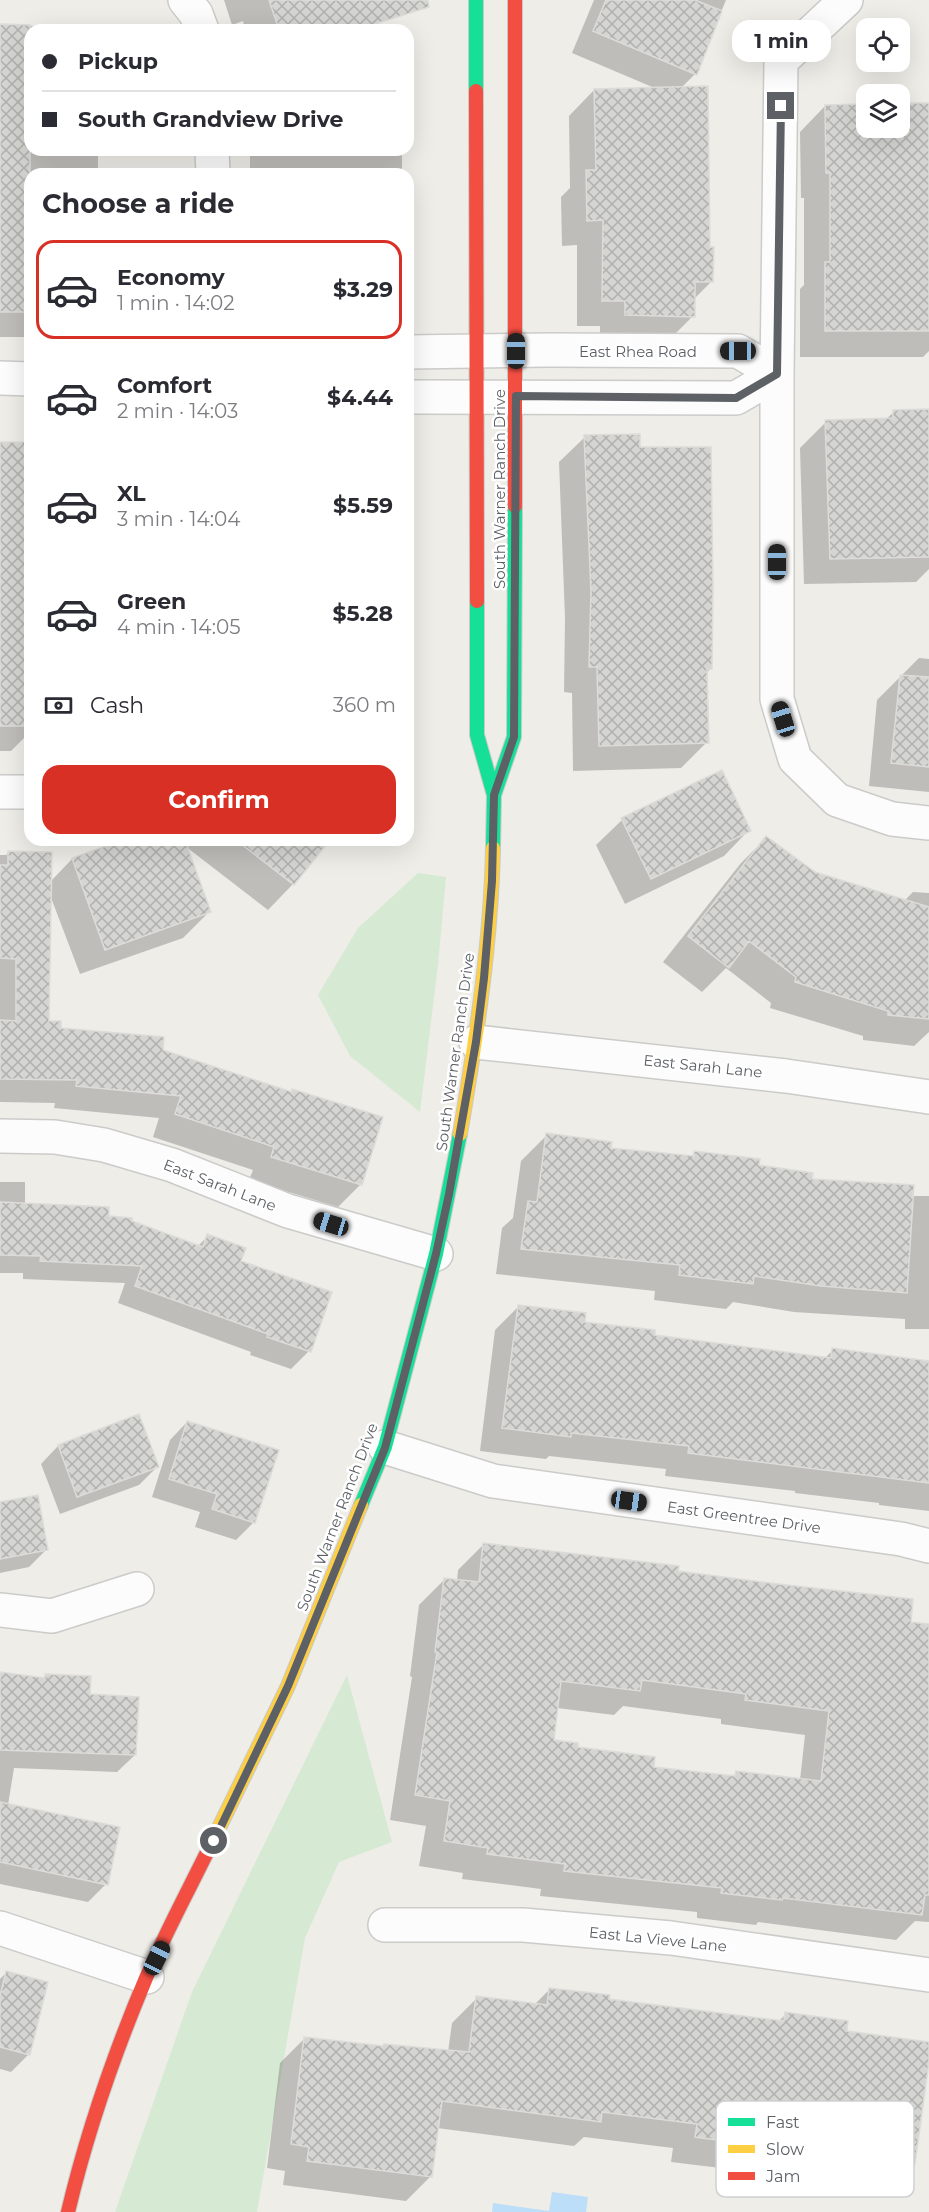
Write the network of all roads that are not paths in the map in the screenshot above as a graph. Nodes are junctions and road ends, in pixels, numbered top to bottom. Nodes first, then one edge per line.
1 (185, 0) edge
2 (476, 0) edge
3 (515, 0) edge
4 (846, 0) edge
5 (200, 24) edge
6 (496, 351) junction
7 (414, 352) edge
8 (777, 374) junction
9 (0, 378) edge
10 (24, 379) edge
11 (497, 396) junction
12 (414, 397) edge
13 (0, 792) edge
14 (24, 792) edge
15 (494, 795) junction
16 (929, 823) edge
17 (476, 1042) junction
18 (929, 1097) edge
19 (0, 1136) edge
20 (436, 1254) junction
21 (385, 1448) junction
22 (929, 1546) edge
23 (136, 1589) dead end
24 (0, 1610) edge
25 (385, 1925) dead end
26 (0, 1928) edge
27 (929, 1975) edge
28 (147, 1977) junction
29 (68, 2212) edge

1 - 5 street
2 - 6 street, South Warner Ranch Drive
3 - 6 street, South Warner Ranch Drive
4 - 8 street
6 - 7 street, East Rhea Road
6 - 8 street, East Rhea Road
6 - 11 street, South Warner Ranch Drive
6 - 11 street, South Warner Ranch Drive
8 - 11 street
8 - 16 street
9 - 10 street
11 - 12 street
11 - 15 street, South Warner Ranch Drive
11 - 15 street, South Warner Ranch Drive
13 - 14 street
15 - 17 street, South Warner Ranch Drive
17 - 18 street, East Sarah Lane
17 - 20 street, South Warner Ranch Drive
19 - 20 street, East Sarah Lane
20 - 21 street, South Warner Ranch Drive
21 - 22 street, East Greentree Drive
21 - 28 street, South Warner Ranch Drive
23 - 24 street
25 - 27 street, East La Vieve Lane
26 - 28 street
28 - 29 street, South Warner Ranch Drive

